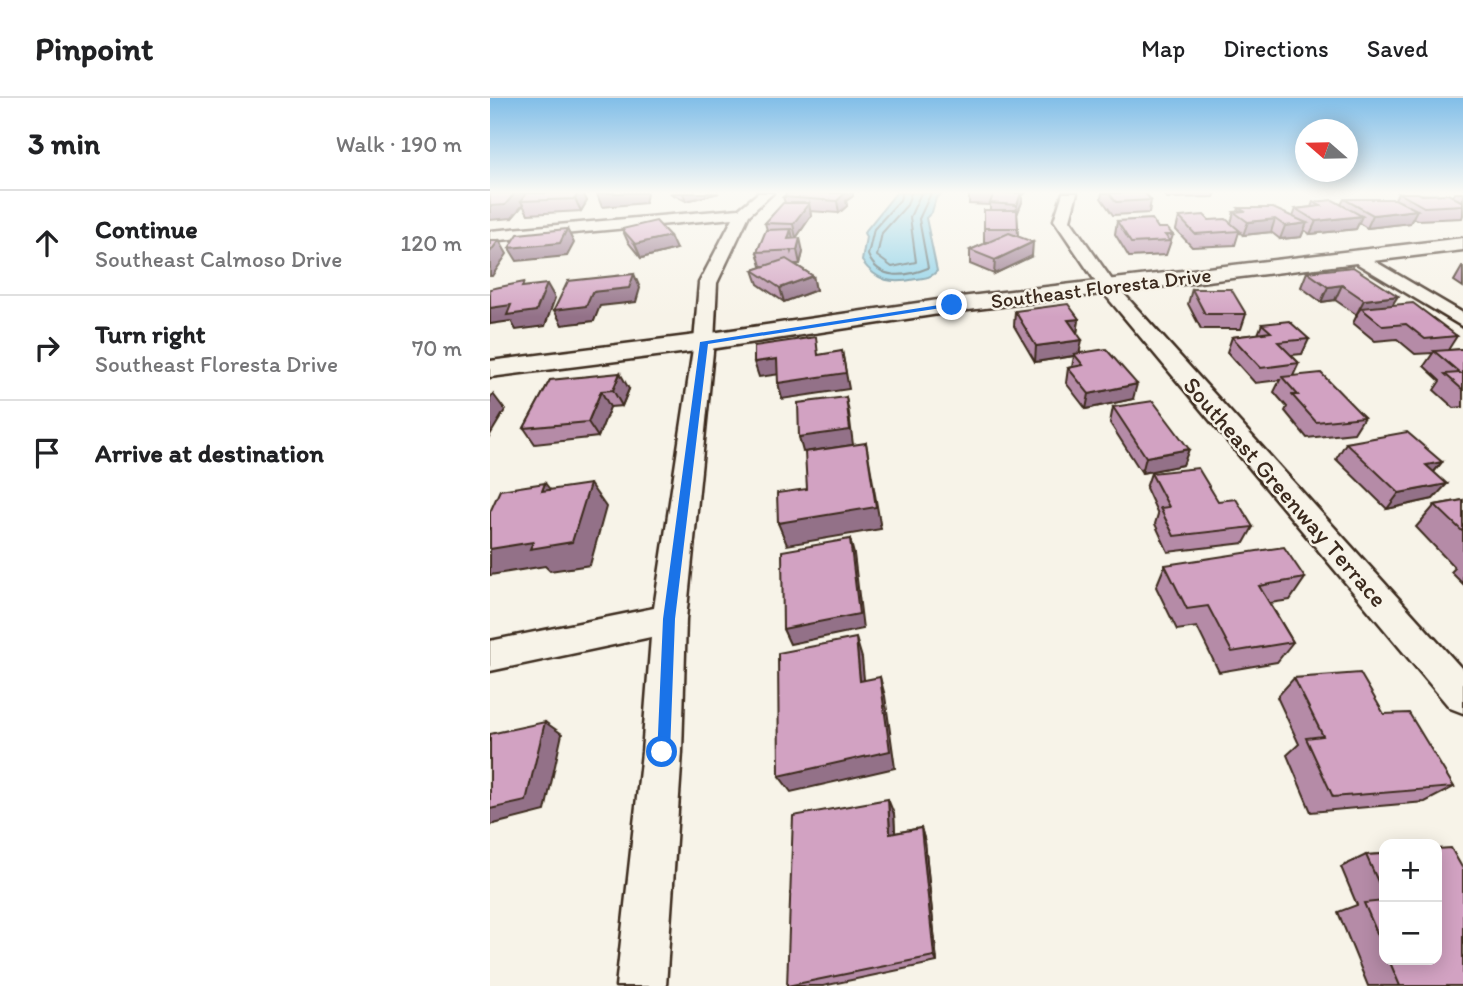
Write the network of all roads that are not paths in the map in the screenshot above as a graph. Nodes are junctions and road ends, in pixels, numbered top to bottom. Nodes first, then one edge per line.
1 (736, 234) edge
2 (1072, 234) edge
3 (1463, 244) edge
4 (1359, 257) junction
5 (1108, 288) junction
6 (1463, 321) edge
7 (704, 342) junction
8 (490, 369) edge
9 (669, 619) junction
10 (490, 656) edge
11 (1463, 696) edge
12 (640, 986) edge

1 - 7 street
2 - 5 street, Southeast Greenway Terrace
3 - 4 street, Southeast Floresta Drive
4 - 5 street, Southeast Floresta Drive
4 - 6 street
5 - 7 street, Southeast Floresta Drive
5 - 11 street, Southeast Greenway Terrace
7 - 8 street, Southeast Floresta Drive
7 - 9 street
9 - 10 street
9 - 12 street

